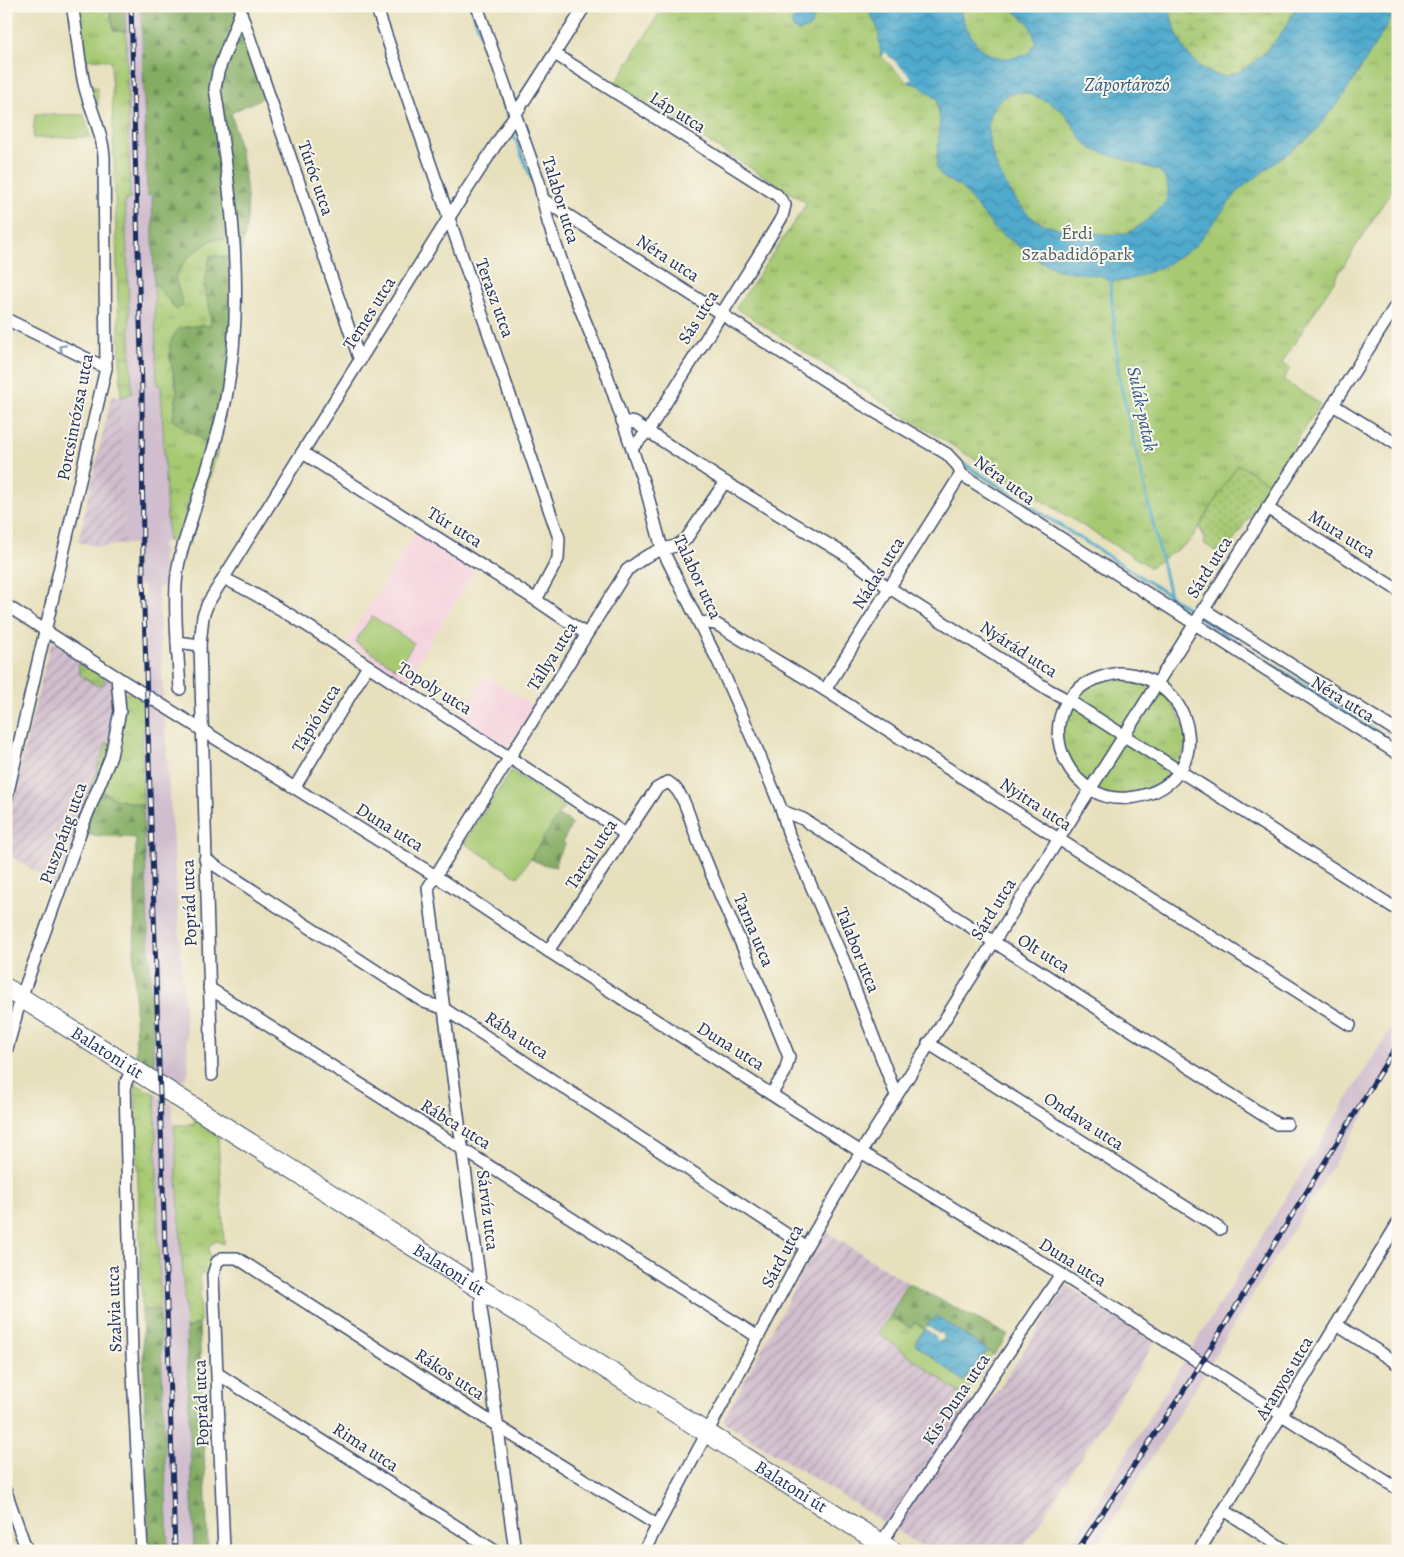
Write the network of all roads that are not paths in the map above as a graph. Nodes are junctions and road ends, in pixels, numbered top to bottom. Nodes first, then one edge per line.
1 (72, 6) edge
2 (376, 6) edge
3 (477, 6) edge
4 (585, 6) edge
5 (240, 9) edge
6 (555, 54) junction
7 (515, 117) junction
8 (544, 200) junction
9 (782, 200) joint
10 (448, 218) junction
11 (1398, 302) edge
12 (721, 313) junction
13 (6, 319) edge
14 (360, 361) junction
15 (106, 368) junction
16 (1332, 405) junction
17 (622, 421) junction
18 (648, 431) junction
19 (1398, 445) edge
20 (632, 448) junction
21 (303, 453) junction
22 (961, 474) junction
23 (725, 482) junction
24 (1267, 508) junction
25 (662, 549) junction
26 (223, 578) junction
27 (890, 587) junction
28 (1398, 590) edge
29 (536, 600) junction
30 (6, 604) edge
31 (1203, 609) junction
32 (700, 622) junction
33 (1193, 625) junction
34 (46, 630) junction
35 (586, 634) junction
36 (177, 642) junction
37 (200, 645) junction
38 (368, 666) junction
39 (117, 677) junction
40 (1157, 682) junction
41 (180, 689) dead end
42 (825, 690) junction
43 (1068, 700) junction
44 (202, 730) junction
45 (1398, 732) edge
46 (1123, 736) junction
47 (1398, 754) edge
48 (510, 756) junction
49 (1180, 772) junction
50 (9, 778) edge
51 (668, 782) joint
52 (295, 787) junction
53 (1089, 790) junction
54 (6, 800) edge
55 (782, 811) junction
56 (625, 834) junction
57 (1058, 839) junction
58 (205, 858) junction
59 (434, 875) junction
60 (1398, 910) edge
61 (993, 941) junction
62 (548, 952) junction
63 (210, 988) junction
64 (14, 993) edge
65 (443, 1008) junction
66 (1350, 1024) dead end
67 (928, 1043) junction
68 (6, 1052) edge
69 (132, 1068) junction
70 (212, 1075) dead end
71 (772, 1093) junction
72 (896, 1095) junction
73 (1286, 1124) dead end
74 (463, 1149) junction
75 (861, 1152) junction
76 (1398, 1223) edge
77 (1220, 1229) dead end
78 (1394, 1235) edge
79 (806, 1247) junction
80 (222, 1258) joint
81 (1060, 1274) junction
82 (481, 1290) junction
83 (1337, 1325) junction
84 (758, 1337) junction
85 (1398, 1364) edge
86 (218, 1374) junction
87 (1281, 1416) junction
88 (499, 1427) junction
89 (707, 1432) junction
90 (1398, 1490) edge
91 (6, 1492) edge
92 (1224, 1510) junction
93 (658, 1525) junction
94 (887, 1547) edge
95 (27, 1551) edge
96 (142, 1551) edge
97 (224, 1551) edge
98 (495, 1551) edge
99 (515, 1551) edge
100 (644, 1551) edge
101 (1200, 1551) edge
102 (1287, 1551) edge

1 - 15 street, Porcsinrózsa utca
2 - 10 street, Terasz utca
3 - 7 street, Talabor utca
4 - 6 street, Temes utca
5 - 14 street, Túróc utca
5 - 36 street
6 - 7 street, Temes utca
6 - 9 street, Láp utca
7 - 8 street, Talabor utca
7 - 10 street, Temes utca
8 - 12 street, Néra utca
8 - 17 street, Talabor utca
9 - 12 street, Sás utca
10 - 14 street, Temes utca
10 - 29 street, Terasz utca
11 - 16 street, Sárd utca
12 - 18 street, Sás utca
12 - 22 street, Néra utca
15 -> 13 street
14 - 21 street, Temes utca
15 - 34 street, Porcsinrózsa utca
16 - 19 street
16 - 24 street, Sárd utca
17 - 18 street, Nyárád utca
17 - 20 street, Talabor utca
18 - 20 street, Sás utca
18 - 23 street, Nyárád utca
20 - 25 street, Talabor utca
21 - 26 street, Temes utca
21 - 29 street, Túr utca
22 - 27 street, Nádas utca
22 - 33 street, Néra utca
23 - 25 street, Tállya utca
23 - 27 street, Nyárád utca
24 - 28 street, Mura utca
24 - 31 street, Sárd utca
25 - 32 street, Talabor utca
25 - 35 street, Tállya utca
26 - 37 street, Temes utca
26 - 38 street, Topoly utca
27 - 42 street, Nádas utca
27 - 43 street, Nyárád utca
29 - 35 street, Túr utca
30 - 34 street, Duna utca
31 - 33 street, Sárd utca
31 - 45 street, Néra utca
32 - 42 street, Nyitra utca
32 - 55 street, Talabor utca
33 - 40 street, Sárd utca
33 - 47 street, Néra utca
34 - 39 street, Duna utca
34 - 50 street, Porcsinrózsa utca
35 - 48 street, Tállya utca
36 - 37 street
36 - 41 street
37 - 44 street, Temes utca
38 - 48 street, Topoly utca
38 - 52 street, Tápió utca
39 - 44 street, Duna utca
39 - 64 street, Puszpáng utca
40 - 43 street
40 - 46 street, Sárd utca
40 - 49 street
42 - 57 street, Nyitra utca
43 - 46 street, Nyárád utca
43 - 53 street
44 - 52 street, Duna utca
44 - 58 street, Poprád utca
46 - 49 street, Nyárád utca
46 - 53 street, Sárd utca
48 - 56 street, Topoly utca
48 - 59 street, Tállya utca
49 - 53 street
49 - 60 street, Nyárád utca
50 - 54 street, Porcsinrózsa utca
51 - 56 street, Tarcal utca
51 - 71 street, Tarna utca
52 - 59 street, Duna utca
53 - 57 street, Sárd utca
55 - 61 street, Olt utca
55 - 72 street, Talabor utca
56 - 62 street, Tarcal utca
57 - 61 street, Sárd utca
57 - 66 street, Nyitra utca
58 - 63 street, Poprád utca
58 - 65 street, Rába utca
59 - 62 street, Duna utca
59 - 65 street, Sárvíz utca
61 - 67 street, Sárd utca
61 - 73 street, Olt utca
62 - 71 street, Duna utca
63 - 70 street, Poprád utca
63 - 74 street, Rábca utca
64 - 68 street, Puszpáng utca
64 - 69 main road, Balatoni út
65 - 74 street, Sárvíz utca
65 - 79 street, Rába utca
67 - 72 street, Sárd utca
67 - 77 street, Ondava utca
69 - 82 main road, Balatoni út
69 - 96 street, Szalvia utca
71 - 75 street, Duna utca
72 - 75 street, Sárd utca
74 - 82 street, Sárvíz utca
74 - 84 street, Rábca utca
75 - 79 street, Sárd utca
75 - 81 street, Duna utca
76 - 78 street, Aranyos utca
78 - 83 street, Aranyos utca
79 - 84 street, Sárd utca
80 - 86 street, Poprád utca
80 - 88 street, Rákos utca
81 - 87 street, Duna utca
81 - 94 street, Kis-Duna utca
82 - 88 street, Sárvíz utca
82 - 89 main road, Balatoni út
83 - 85 street
83 - 87 street, Aranyos utca
84 - 89 street, Sárd utca
86 - 97 street, Poprád utca
86 - 98 street, Rima utca
87 - 90 street, Duna utca
87 - 92 street, Aranyos utca
88 - 93 street, Rákos utca
88 - 99 street, Sárvíz utca
89 - 93 street, Sárd utca
89 - 94 main road, Balatoni út
91 - 95 street
92 - 101 street, Aranyos utca
92 - 102 street
93 - 100 street, Sárd utca

